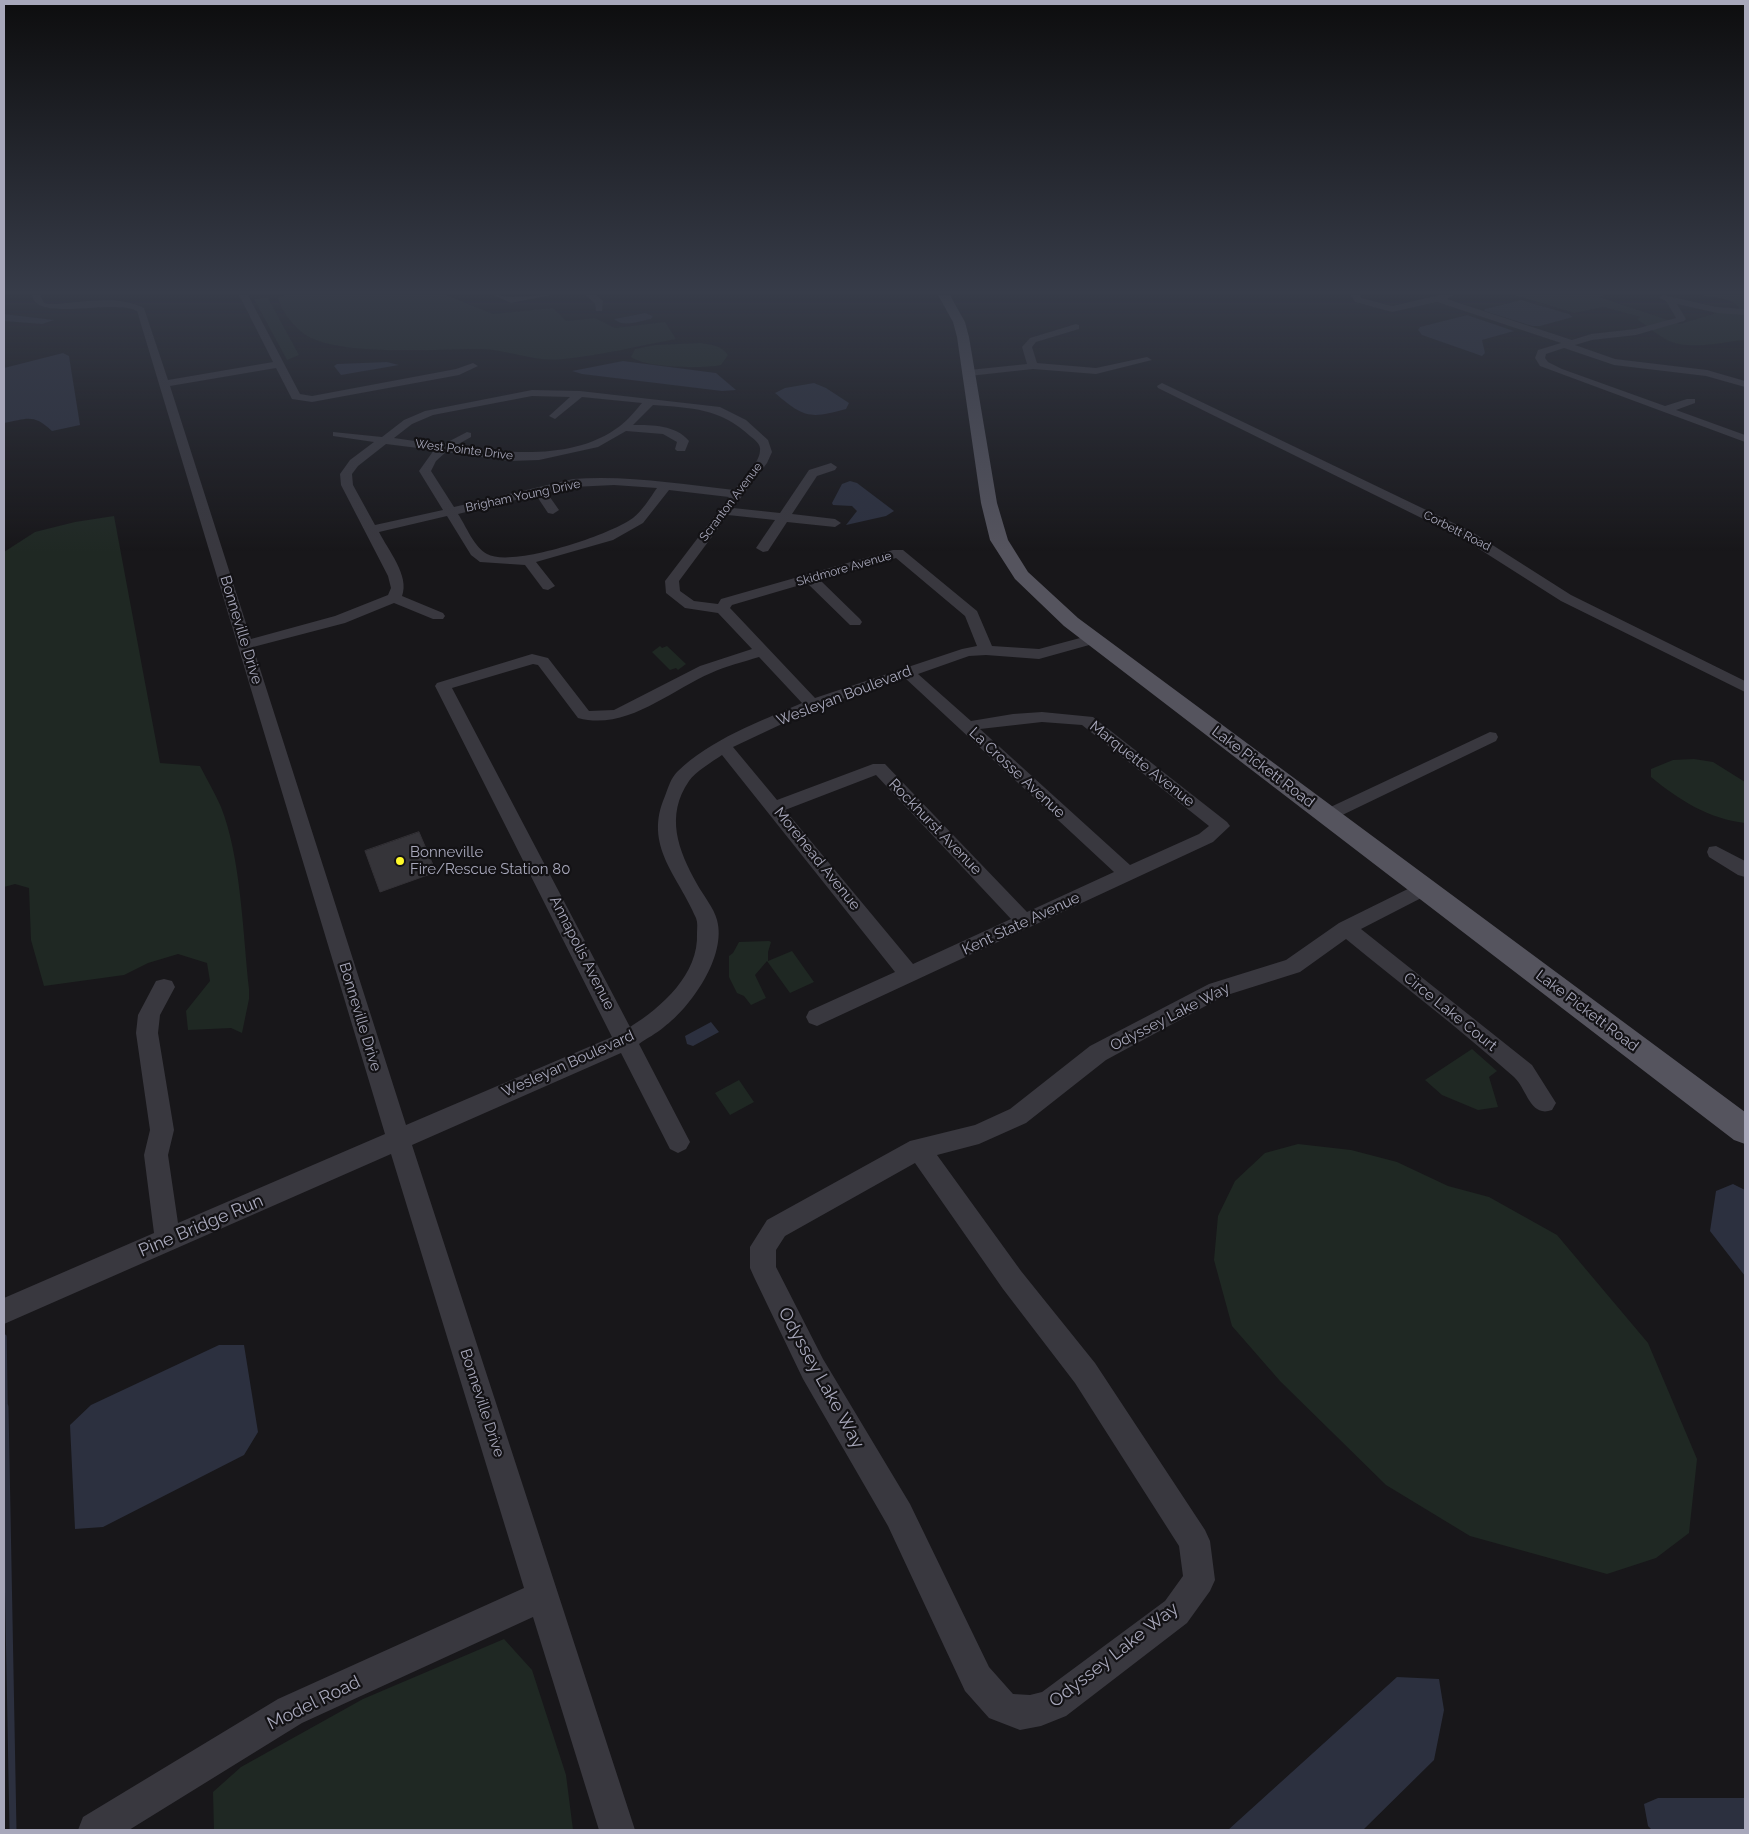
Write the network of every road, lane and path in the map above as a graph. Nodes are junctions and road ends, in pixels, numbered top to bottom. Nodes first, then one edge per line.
1 (163, 381) edge
2 (184, 381) edge
3 (288, 381) edge
4 (412, 381) edge
5 (970, 381) edge
6 (1584, 381) edge
7 (164, 384) junction
8 (1162, 386) dead end
9 (580, 394) junction
10 (650, 401) junction
11 (1691, 401) dead end
12 (1665, 410) junction
13 (555, 416) dead end
14 (624, 428) junction
15 (337, 434) dead end
16 (468, 435) dead end
17 (1745, 439) edge
18 (381, 440) junction
19 (444, 448) junction
20 (681, 449) dead end
21 (831, 467) dead end
22 (665, 487) junction
23 (539, 491) junction
24 (736, 494) junction
25 (553, 510) dead end
26 (724, 511) junction
27 (451, 512) junction
28 (783, 518) junction
29 (834, 523) dead end
30 (372, 530) junction
31 (763, 548) dead end
32 (528, 560) junction
33 (810, 578) junction
34 (548, 586) dead end
35 (394, 598) junction
36 (722, 609) junction
37 (438, 616) dead end
38 (855, 622) dead end
39 (1094, 639) junction
40 (244, 642) junction
41 (986, 650) junction
42 (762, 651) junction
43 (907, 672) junction
44 (1745, 687) edge
45 (812, 704) junction
46 (968, 728) junction
47 (1490, 737) dead end
48 (723, 745) junction
49 (775, 806) junction
50 (1328, 815) junction
51 (1221, 826) joint
52 (1716, 852) dead end
53 (1745, 870) edge
54 (1128, 874) junction
55 (1424, 888) junction
56 (1025, 922) junction
57 (1346, 928) junction
58 (910, 975) junction
59 (164, 987) dead end
60 (818, 1017) dead end
61 (627, 1040) junction
62 (1544, 1103) dead end
63 (1745, 1130) edge
64 (398, 1140) junction
65 (678, 1142) dead end
66 (919, 1149) junction
67 (168, 1241) junction
68 (4, 1311) edge
69 (543, 1596) junction
70 (96, 1830) edge
71 (617, 1830) edge

1 - 7 street, Bonneville Drive
2 - 7 street
3 - 4 street
5 - 39 main road, Lake Pickett Road
6 - 12 street
7 - 40 street, Bonneville Drive
8 - 44 street, Corbett Road
9 - 10 street, Scranton Avenue
9 - 13 street
9 - 18 street, Scranton Avenue
10 - 14 street, West Pointe Drive
10 - 24 street, Scranton Avenue
11 - 12 street
12 - 17 street
14 - 19 street, West Pointe Drive
14 - 20 street
15 - 18 street, West Pointe Drive
16 - 19 street
18 - 19 street, West Pointe Drive
18 - 30 street, Scranton Avenue
19 - 27 street
21 - 28 street
22 - 23 street, Brigham Young Drive
22 - 24 street, Brigham Young Drive
22 - 32 street
23 - 25 street
23 - 27 street, Brigham Young Drive
24 - 26 street, Scranton Avenue
26 - 28 street
26 - 36 street, Scranton Avenue
27 - 30 street, Brigham Young Drive
27 - 32 street
28 - 29 street
28 - 31 street
30 - 35 street, Scranton Avenue
32 - 34 street
33 - 36 street, Skidmore Avenue
33 - 38 street
33 - 41 street, Skidmore Avenue
35 - 37 street
35 - 40 street
36 - 42 street
39 - 41 street, Wesleyan Boulevard
39 - 50 main road, Lake Pickett Road
40 - 64 street, Bonneville Drive
41 - 43 street, Wesleyan Boulevard
42 - 45 street
42 - 61 street, Annapolis Avenue
43 - 45 street, Wesleyan Boulevard
43 - 46 street, La Crosse Avenue
45 - 48 street, Wesleyan Boulevard
46 - 51 street, Marquette Avenue
46 - 54 street, La Crosse Avenue
47 - 50 street
48 - 49 street, Morehead Avenue
48 - 61 street, Wesleyan Boulevard
49 - 56 street, Rockhurst Avenue
49 - 58 street, Morehead Avenue
50 - 55 main road, Lake Pickett Road
51 - 54 street, Kent State Avenue
52 - 53 street
54 - 56 street, Kent State Avenue
55 - 57 street, Odyssey Lake Way
55 - 63 main road, Lake Pickett Road
56 - 58 street, Kent State Avenue
57 - 62 street, Circe Lake Court
57 - 66 street, Odyssey Lake Way
58 - 60 street, Kent State Avenue
59 - 67 street
61 - 64 street, Wesleyan Boulevard
61 - 65 street, Annapolis Avenue
64 - 67 street, Pine Bridge Run
64 - 69 street, Bonneville Drive
66 - 66 street, Odyssey Lake Way
67 - 68 street, Pine Bridge Run
69 - 70 street, Model Road
69 - 71 street, Bonneville Drive

